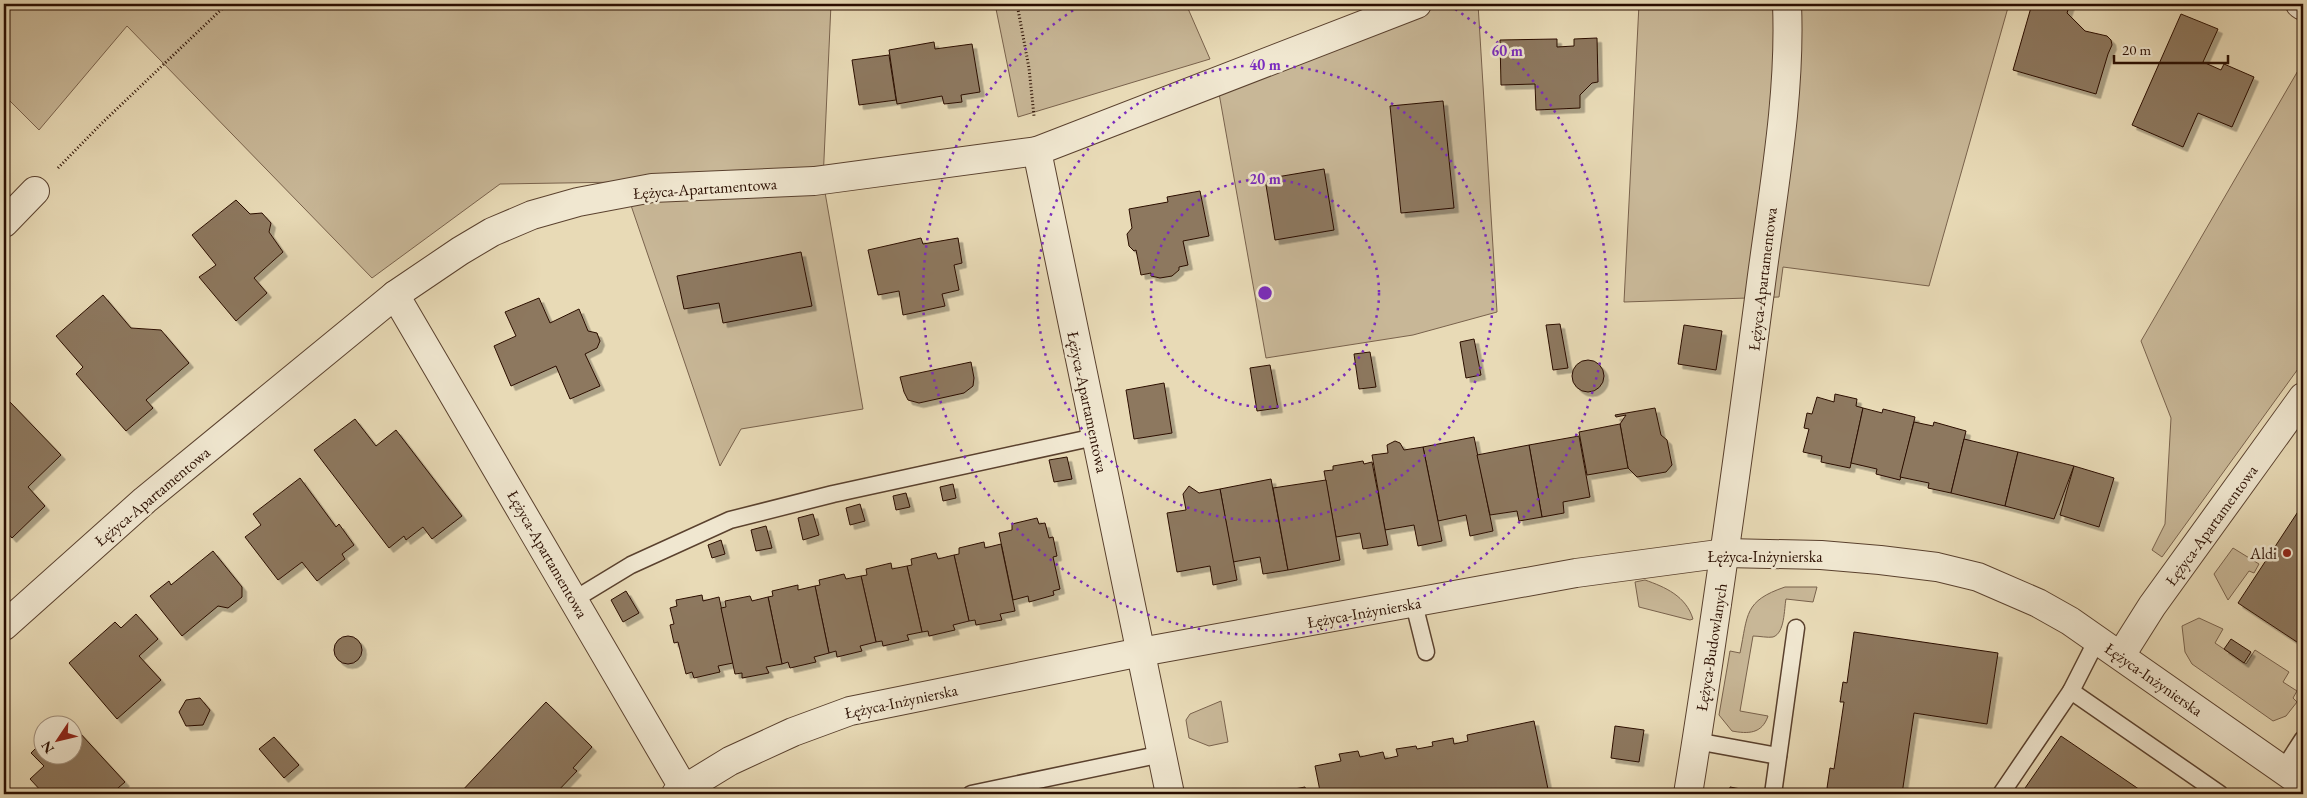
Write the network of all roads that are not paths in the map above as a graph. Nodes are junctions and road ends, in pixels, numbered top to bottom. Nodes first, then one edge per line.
1 (1417, 4) edge
2 (1787, 4) edge
3 (2300, 4) edge
4 (2303, 6) edge
5 (1037, 151) junction
6 (35, 192) road end
7 (4, 223) edge
8 (395, 294) junction
9 (2303, 397) edge
10 (1094, 437) junction
11 (1726, 553) junction
12 (575, 599) junction
13 (1414, 604) junction
14 (4, 626) edge
15 (1796, 628) dead end
16 (2097, 640) junction
17 (1141, 652) junction
18 (1426, 652) dead end
19 (2121, 655) junction
20 (2071, 691) junction
21 (2303, 738) edge
22 (1696, 740) junction
23 (1162, 754) junction
24 (1778, 756) junction
25 (2293, 777) edge
26 (680, 792) edge
27 (971, 794) edge
28 (1170, 794) edge
29 (1688, 794) edge
30 (1773, 794) edge
31 (2001, 794) edge
32 (2220, 794) edge

1 - 5 street, Łężyca-Apartamentowa
2 - 11 street, Łężyca-Apartamentowa
3 - 4 street
5 - 8 street, Łężyca-Apartamentowa
5 - 10 street, Łężyca-Apartamentowa
6 - 7 street
8 - 12 street, Łężyca-Apartamentowa
8 - 14 street, Łężyca-Apartamentowa
9 - 19 street, Łężyca-Apartamentowa
10 - 12 lane
10 - 17 street, Łężyca-Apartamentowa
11 - 13 street, Łężyca-Inżynierska
11 - 16 street, Łężyca-Inżynierska
11 - 22 street, Łężyca-Budowlanych
12 - 26 street, Łężyca-Apartamentowa
13 - 17 street, Łężyca-Inżynierska
13 - 18 lane
15 - 24 lane
16 - 19 street, Łężyca-Inżynierska
16 - 20 lane
17 - 23 street
17 - 26 street, Łężyca-Inżynierska
19 - 25 street, Łężyca-Inżynierska
20 - 31 lane
20 - 32 lane
21 - 25 lane
22 - 24 lane
22 - 29 street, Łężyca-Budowlanych
23 - 27 lane
23 - 28 street
24 - 30 lane

